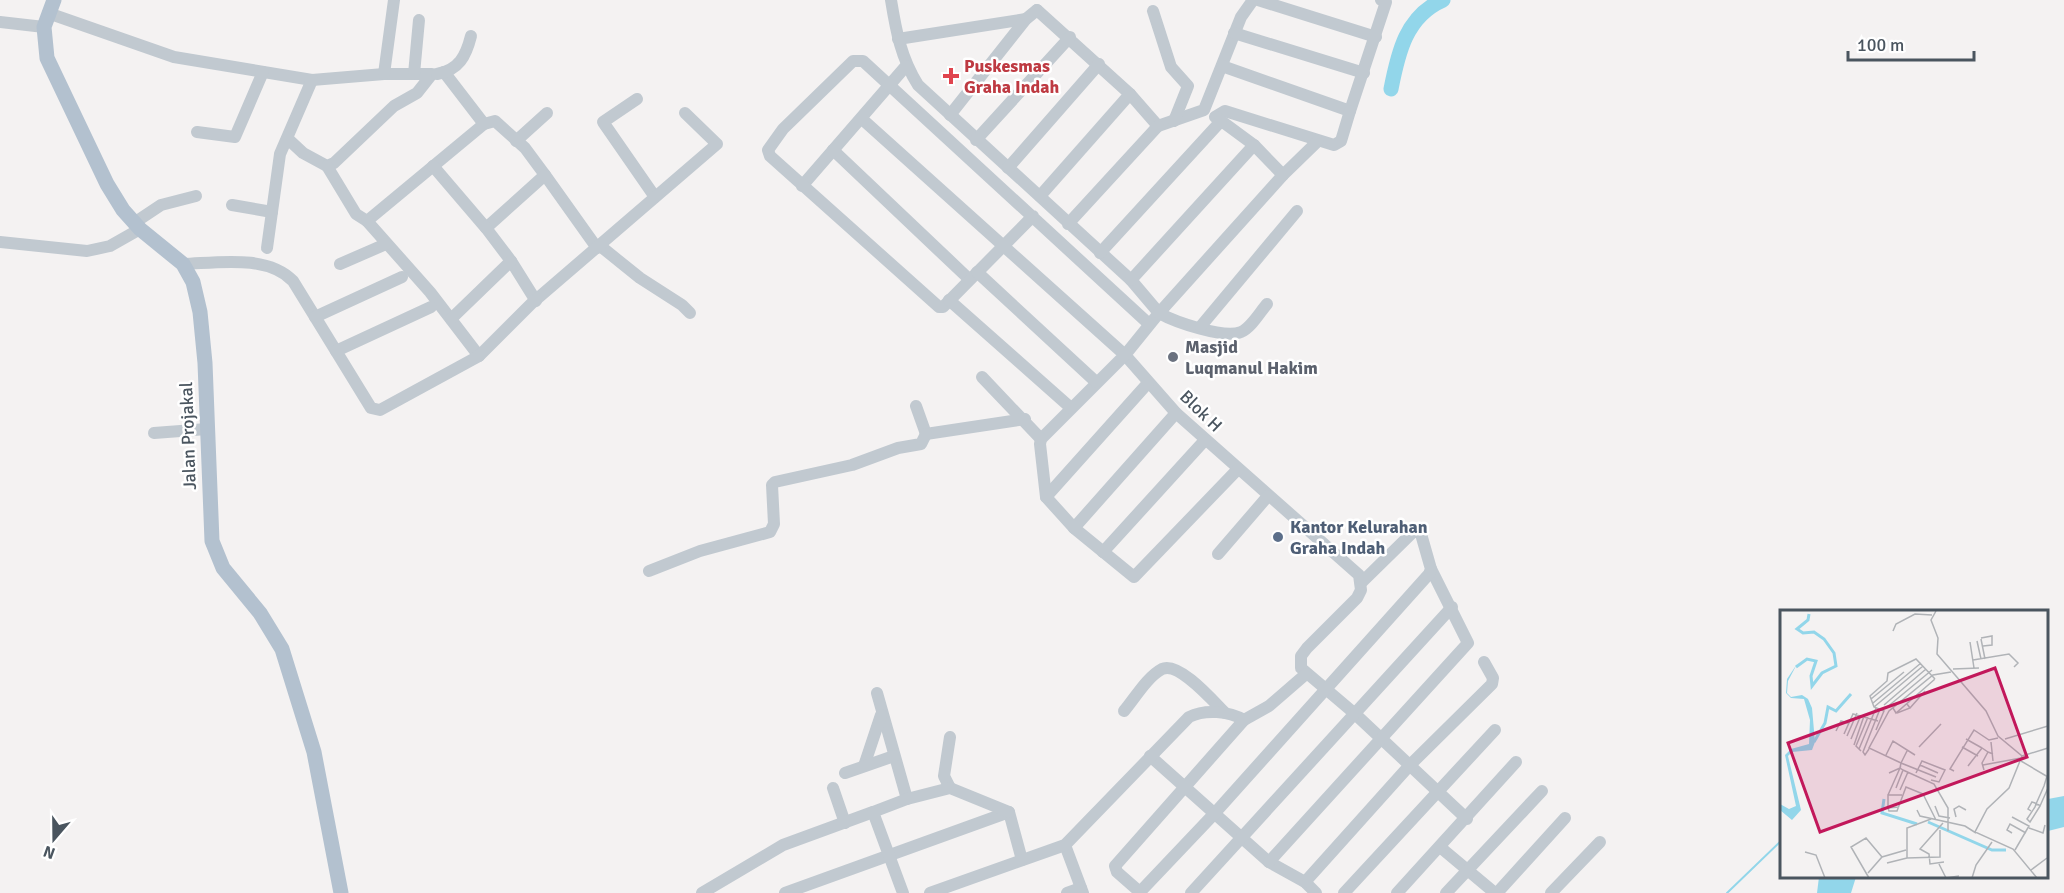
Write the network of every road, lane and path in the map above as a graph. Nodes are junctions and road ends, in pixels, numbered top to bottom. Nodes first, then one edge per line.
1 (393, 0) edge
2 (891, 0) edge
3 (1253, 0) edge
4 (1258, 0) edge
5 (1384, 1) edge
6 (1036, 5) edge
7 (1153, 11) dead end
8 (49, 13) edge
9 (1026, 19) junction
10 (419, 20) dead end
11 (0, 22) edge
12 (1234, 33) junction
13 (471, 36) dead end
14 (1070, 37) junction
15 (1376, 38) junction
16 (898, 39) junction
17 (1099, 64) junction
18 (906, 66) junction
19 (1222, 66) junction
20 (262, 72) junction
21 (438, 73) junction
22 (1364, 73) junction
23 (384, 74) junction
24 (414, 74) junction
25 (312, 80) junction
26 (890, 85) junction
27 (1130, 94) junction
28 (637, 99) dead end
29 (1204, 110) junction
30 (1350, 111) junction
31 (547, 113) dead end
32 (685, 113) dead end
33 (950, 115) junction
34 (862, 119) junction
35 (1218, 119) junction
36 (1174, 121) junction
37 (484, 124) junction
38 (1158, 126) junction
39 (197, 132) dead end
40 (288, 139) junction
41 (976, 140) junction
42 (516, 141) junction
43 (1318, 141) junction
44 (1254, 145) junction
45 (833, 150) junction
46 (327, 166) junction
47 (433, 166) junction
48 (1008, 168) junction
49 (545, 175) junction
50 (1283, 175) junction
51 (802, 186) junction
52 (196, 196) dead end
53 (1040, 196) junction
54 (655, 197) junction
55 (232, 205) dead end
56 (1297, 211) dead end
57 (272, 212) junction
58 (1033, 216) junction
59 (367, 220) junction
60 (1068, 224) junction
61 (137, 226) junction
62 (486, 228) junction
63 (0, 242) edge
64 (386, 244) junction
65 (1004, 245) junction
66 (598, 246) junction
67 (267, 248) dead end
68 (1100, 253) junction
69 (512, 261) junction
70 (183, 264) junction
71 (340, 264) dead end
72 (973, 275) junction
73 (402, 277) dead end
74 (1131, 280) junction
75 (949, 300) junction
76 (536, 301) junction
77 (1267, 304) dead end
78 (431, 307) dead end
79 (690, 313) dead end
80 (1159, 313) junction
81 (315, 317) junction
82 (451, 319) junction
83 (1149, 324) junction
84 (1201, 326) junction
85 (336, 351) junction
86 (1125, 355) junction
87 (479, 356) junction
88 (982, 377) dead end
89 (1096, 382) junction
90 (1148, 383) junction
91 (916, 406) dead end
92 (1071, 408) junction
93 (1176, 413) junction
94 (1025, 419) junction
95 (207, 429) junction
96 (154, 433) dead end
97 (926, 434) junction
98 (1041, 439) junction
99 (1205, 440) junction
100 (1238, 469) junction
101 (1268, 496) junction
102 (1046, 497) junction
103 (1074, 528) junction
104 (1103, 552) junction
105 (1218, 554) dead end
106 (1431, 569) junction
107 (649, 571) dead end
108 (1362, 582) junction
109 (1452, 607) junction
110 (1484, 662) dead end
111 (1306, 674) junction
112 (1324, 688) junction
113 (877, 693) dead end
114 (1124, 711) dead end
115 (1225, 713) junction
116 (1354, 713) junction
117 (881, 715) junction
118 (1244, 720) junction
119 (1495, 730) dead end
120 (950, 737) dead end
121 (1383, 739) junction
122 (894, 756) junction
123 (1150, 756) junction
124 (1516, 762) dead end
125 (1410, 765) junction
126 (864, 766) junction
127 (845, 773) dead end
128 (1185, 787) junction
129 (834, 788) dead end
130 (950, 788) junction
131 (1437, 790) junction
132 (1542, 791) dead end
133 (907, 799) junction
134 (873, 812) junction
135 (1009, 812) junction
136 (1214, 814) junction
137 (1565, 818) dead end
138 (1467, 819) junction
139 (845, 823) junction
140 (1241, 837) junction
141 (1600, 842) dead end
142 (1065, 845) junction
143 (1440, 847) junction
144 (891, 855) junction
145 (1022, 860) junction
146 (1269, 862) junction
147 (1466, 871) junction
148 (1305, 882) junction
149 (1082, 891) edge
150 (341, 893) edge
151 (702, 893) edge
152 (785, 893) edge
153 (903, 893) edge
154 (930, 893) edge
155 (1067, 893) edge
156 (1140, 893) edge
157 (1191, 893) edge
158 (1316, 893) edge
159 (1344, 893) edge
160 (1397, 893) edge
161 (1446, 893) edge
162 (1496, 893) edge
163 (1551, 893) edge

1 - 23 street
2 - 16 street
3 - 12 street
4 - 15 street
5 - 15 street
6 - 9 street
6 - 14 street
7 - 36 street
8 - 11 street
8 - 20 street
8 - 61 main road, Jalan Projakal
9 - 16 street
9 - 33 street
10 - 24 street
12 - 19 street
12 - 22 street
13 - 21 street
14 - 17 street
14 - 41 street
15 - 22 street
16 - 18 street
17 - 27 street
17 - 48 street
18 - 26 street
18 - 33 street
19 - 29 street
19 - 30 street
20 - 25 street
20 - 39 street
21 - 24 street
21 - 37 street
21 - 46 street
22 - 30 street
23 - 24 street
23 - 25 street
25 - 40 street
26 - 34 street
26 - 51 street
26 - 58 street
27 - 38 street
27 - 53 street
28 - 54 street
29 - 35 street
29 - 36 street
30 - 43 street
31 - 42 street
32 - 54 street
33 - 41 street
34 - 45 street
34 - 65 street, Blok H
35 - 43 street
35 - 44 street
35 - 68 street
36 - 38 street
37 - 42 street
37 - 47 street
38 - 60 street
40 - 46 street
40 - 57 street
41 - 48 street
42 - 49 street
43 - 50 street
44 - 50 street
44 - 74 street
45 - 51 street
45 - 72 street
46 - 59 street
47 - 59 street
47 - 62 street
48 - 53 street
49 - 62 street
49 - 66 street
50 - 80 street
51 - 75 street
52 - 61 street
53 - 60 street
54 - 66 street
55 - 57 street
56 - 84 street
57 - 67 street
58 - 65 street
58 - 83 street
59 - 64 street
60 - 68 street
61 - 63 street
61 - 70 main road, Jalan Projakal
62 - 69 street
64 - 71 street
64 - 82 street
65 - 72 street
65 - 86 street, Blok H
66 - 76 street
66 - 79 street
68 - 74 street
69 - 76 street
69 - 82 street
70 - 81 street
70 - 95 main road, Jalan Projakal
72 - 75 street
72 - 89 street
73 - 81 street
74 - 80 street
75 - 92 street
76 - 87 street
77 - 84 street
78 - 85 street
80 - 83 street
80 - 84 street
81 - 85 street
82 - 87 street
83 - 86 street
85 - 87 street
86 - 89 street
86 - 90 street, Blok H
88 - 94 street
89 - 92 street
90 - 93 street, Blok H
90 - 102 street
91 - 97 street
92 - 98 street
93 - 99 street, Blok H
93 - 103 street
94 - 97 street
94 - 98 street
95 - 96 street
95 - 150 main road, Jalan Projakal
97 - 107 street
98 - 102 street
99 - 100 street, Blok H
99 - 104 street
100 - 101 street, Blok H
100 - 104 street
101 - 105 street
101 - 108 street, Blok H
102 - 103 street
103 - 104 street
106 - 108 street
106 - 109 street
106 - 112 street
108 - 111 street
109 - 116 street
109 - 121 street
110 - 125 street
111 - 112 street
111 - 118 street
112 - 116 street
112 - 136 street
113 - 117 street
114 - 115 street
115 - 118 street
115 - 123 street
116 - 121 street
116 - 140 street
117 - 122 street
117 - 126 street
118 - 128 street
119 - 131 street
120 - 130 street
121 - 125 street
121 - 146 street
122 - 126 street
122 - 133 street
123 - 128 street
123 - 142 street
124 - 138 street
125 - 131 street
125 - 148 street
126 - 127 street
128 - 136 street
128 - 156 street
129 - 139 street
130 - 133 street
130 - 135 street
131 - 138 street
131 - 159 street
132 - 147 street
133 - 134 street
134 - 139 street
134 - 144 street
135 - 144 street
135 - 145 street
136 - 140 street
136 - 156 street
137 - 162 street
138 - 143 street
139 - 151 street
140 - 146 street
140 - 157 street
141 - 163 street
142 - 145 street
142 - 149 street
143 - 147 street
143 - 160 street
144 - 152 street
144 - 153 street
145 - 154 street
146 - 148 street
147 - 161 street
147 - 162 street
148 - 158 street
149 - 155 street

